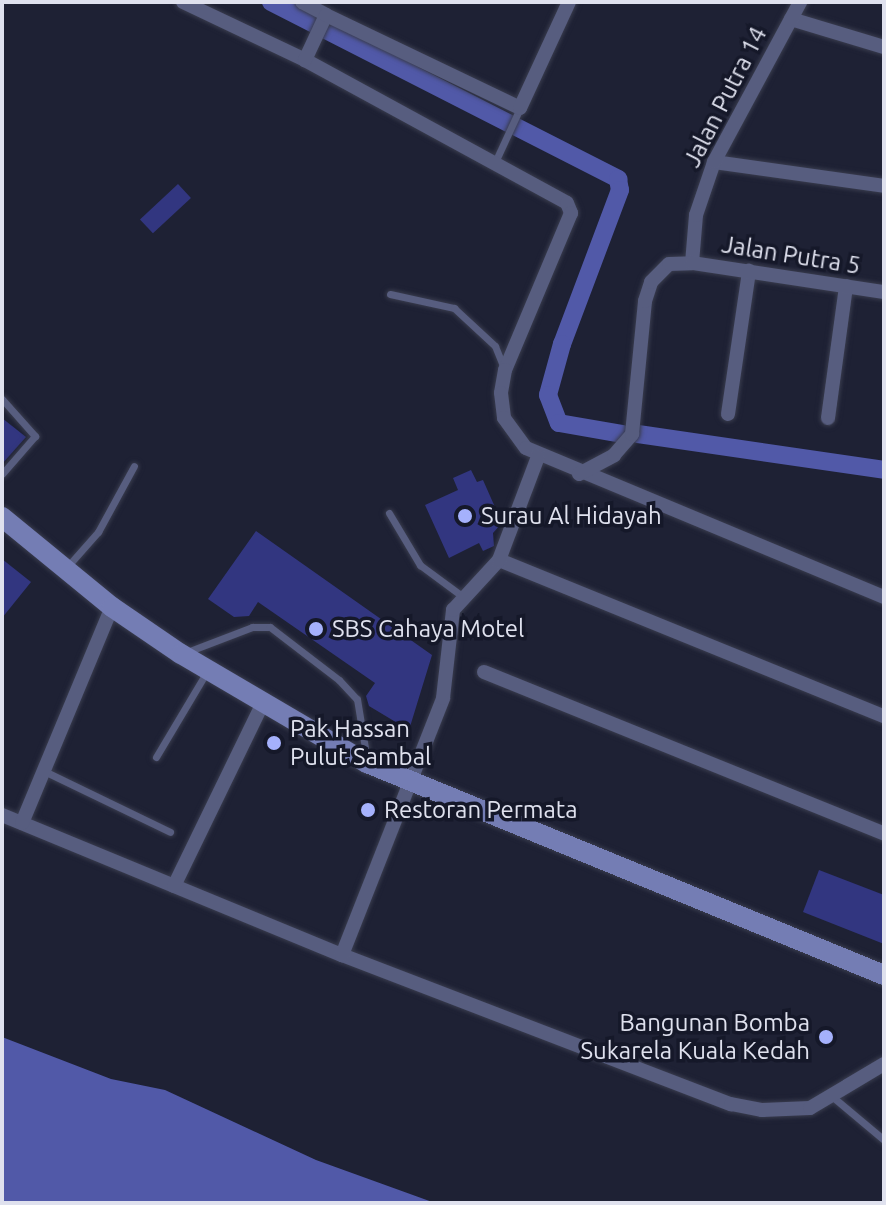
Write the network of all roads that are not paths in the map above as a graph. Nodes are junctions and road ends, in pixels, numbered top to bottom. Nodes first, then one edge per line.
1 (183, 2) edge
2 (302, 2) edge
3 (569, 2) edge
4 (800, 2) edge
5 (791, 19) junction
6 (322, 22) junction
7 (884, 47) edge
8 (305, 60) junction
9 (517, 114) junction
10 (496, 160) junction
11 (714, 162) junction
12 (884, 186) edge
13 (692, 263) junction
14 (749, 271) junction
15 (846, 286) junction
16 (884, 292) edge
17 (390, 294) dead end
18 (505, 370) junction
19 (2, 399) edge
20 (728, 414) dead end
21 (828, 418) dead end
22 (538, 457) junction
23 (134, 466) dead end
24 (2, 473) edge
25 (579, 474) junction
26 (389, 513) dead end
27 (2, 517) edge
28 (499, 560) junction
29 (66, 569) junction
30 (462, 596) junction
31 (884, 597) edge
32 (112, 607) junction
33 (181, 654) junction
34 (207, 671) junction
35 (484, 672) dead end
36 (262, 705) junction
37 (884, 716) edge
38 (156, 757) dead end
39 (367, 763) junction
40 (44, 771) junction
41 (413, 786) junction
42 (2, 815) edge
43 (22, 823) junction
44 (170, 832) dead end
45 (884, 834) edge
46 (174, 886) junction
47 (342, 955) junction
48 (884, 975) edge
49 (884, 1064) edge
50 (834, 1098) junction
51 (884, 1140) edge

1 - 8 street
2 - 6 street
3 - 9 street
4 - 5 street, Jalan Putra 14
5 - 7 street
5 - 11 street, Jalan Putra 14
6 - 8 street
6 - 9 street
8 - 10 street
9 - 10 lane
10 - 18 street
11 - 12 street
11 - 13 street, Jalan Putra 14
13 - 14 street, Jalan Putra 5
13 - 25 street
14 - 15 street, Jalan Putra 5
14 - 20 street
15 - 16 street, Jalan Putra 5
15 - 21 street
17 - 18 lane
18 - 22 street
19 - 24 lane
22 - 25 street
22 - 28 street
23 - 29 lane
25 - 31 street
26 - 30 lane
27 - 29 main road
28 - 30 street
28 - 37 street
29 - 32 main road
30 - 41 street
32 - 33 main road
32 - 40 street
33 - 34 main road
33 - 39 lane
34 - 36 main road
34 - 38 lane
35 - 45 street
36 - 39 main road
36 - 46 street
39 - 41 main road
40 - 43 street
40 - 44 lane
41 - 47 street
41 - 48 main road
42 - 43 street
43 - 46 street
46 - 47 street
47 - 50 street
49 - 50 street
50 - 51 lane

